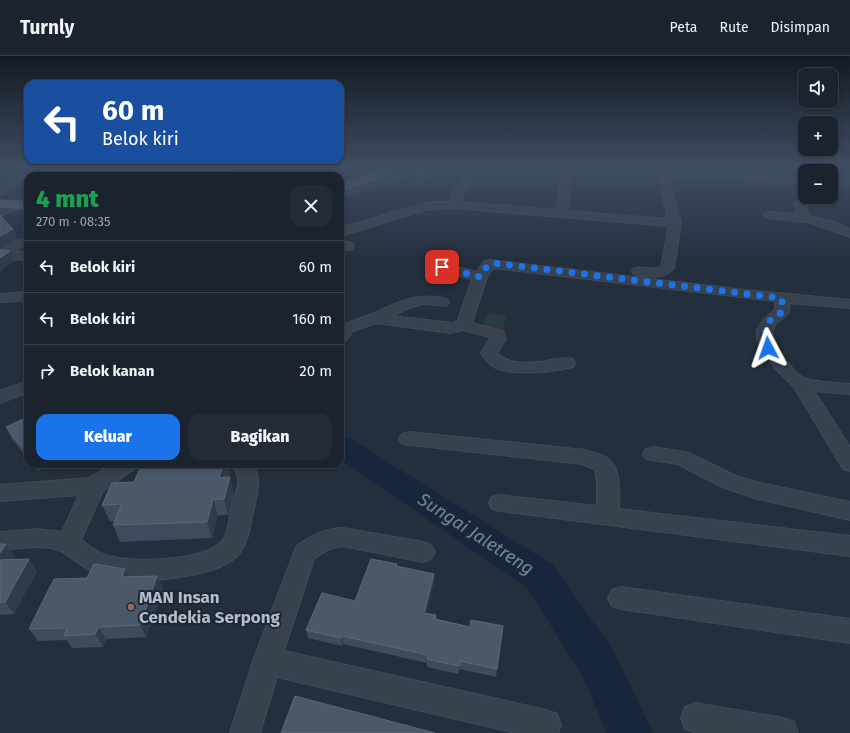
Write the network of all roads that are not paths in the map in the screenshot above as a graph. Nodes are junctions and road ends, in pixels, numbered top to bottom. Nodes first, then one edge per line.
1 (24, 198) edge
2 (457, 198) edge
3 (564, 198) edge
4 (669, 198) edge
5 (0, 204) edge
6 (799, 204) edge
7 (453, 205) junction
8 (0, 213) edge
9 (562, 214) junction
10 (769, 215) dead end
11 (804, 218) junction
12 (676, 223) junction
13 (344, 231) edge
14 (850, 233) edge
15 (24, 243) edge
16 (0, 255) edge
17 (24, 256) edge
18 (544, 262) dead end
19 (442, 267) dead end
20 (480, 277) junction
21 (24, 296) edge
22 (0, 298) edge
23 (781, 298) junction
24 (442, 302) dead end
25 (850, 304) edge
26 (375, 318) junction
27 (460, 325) junction
28 (344, 331) edge
29 (567, 363) dead end
30 (801, 384) junction
31 (24, 388) edge
32 (850, 389) edge
33 (0, 397) edge
34 (409, 439) dead end
35 (653, 454) dead end
36 (850, 464) edge
37 (121, 468) edge
38 (245, 468) edge
39 (94, 486) junction
40 (0, 493) edge
41 (500, 503) dead end
42 (850, 512) edge
43 (608, 516) junction
44 (0, 541) edge
45 (68, 544) junction
46 (850, 546) edge
47 (423, 552) dead end
48 (621, 598) dead end
49 (850, 631) edge
50 (267, 661) junction
51 (696, 718) dead end
52 (546, 724) dead end
53 (245, 733) edge
54 (783, 733) edge

1 - 5 main road
1 - 8 street
2 - 7 street
3 - 9 street
4 - 12 street
6 - 11 street
7 - 9 street
7 - 13 street
9 - 12 street
10 - 11 street
11 - 14 street
12 - 18 street
15 - 16 street
16 - 17 street
19 - 20 street
20 - 23 street
20 - 27 street
21 - 22 street
23 - 25 street
23 - 30 street
24 - 26 street
26 - 27 street
26 - 28 street
27 - 29 street
30 - 32 street
30 - 36 street
31 - 33 street
34 - 43 street
35 - 42 street
37 - 39 street
38 - 45 street
39 - 40 street
39 - 45 street
41 - 43 street
43 - 46 street
44 - 45 street
47 - 50 street
48 - 49 street
50 - 52 street
50 - 53 street
51 - 54 street

